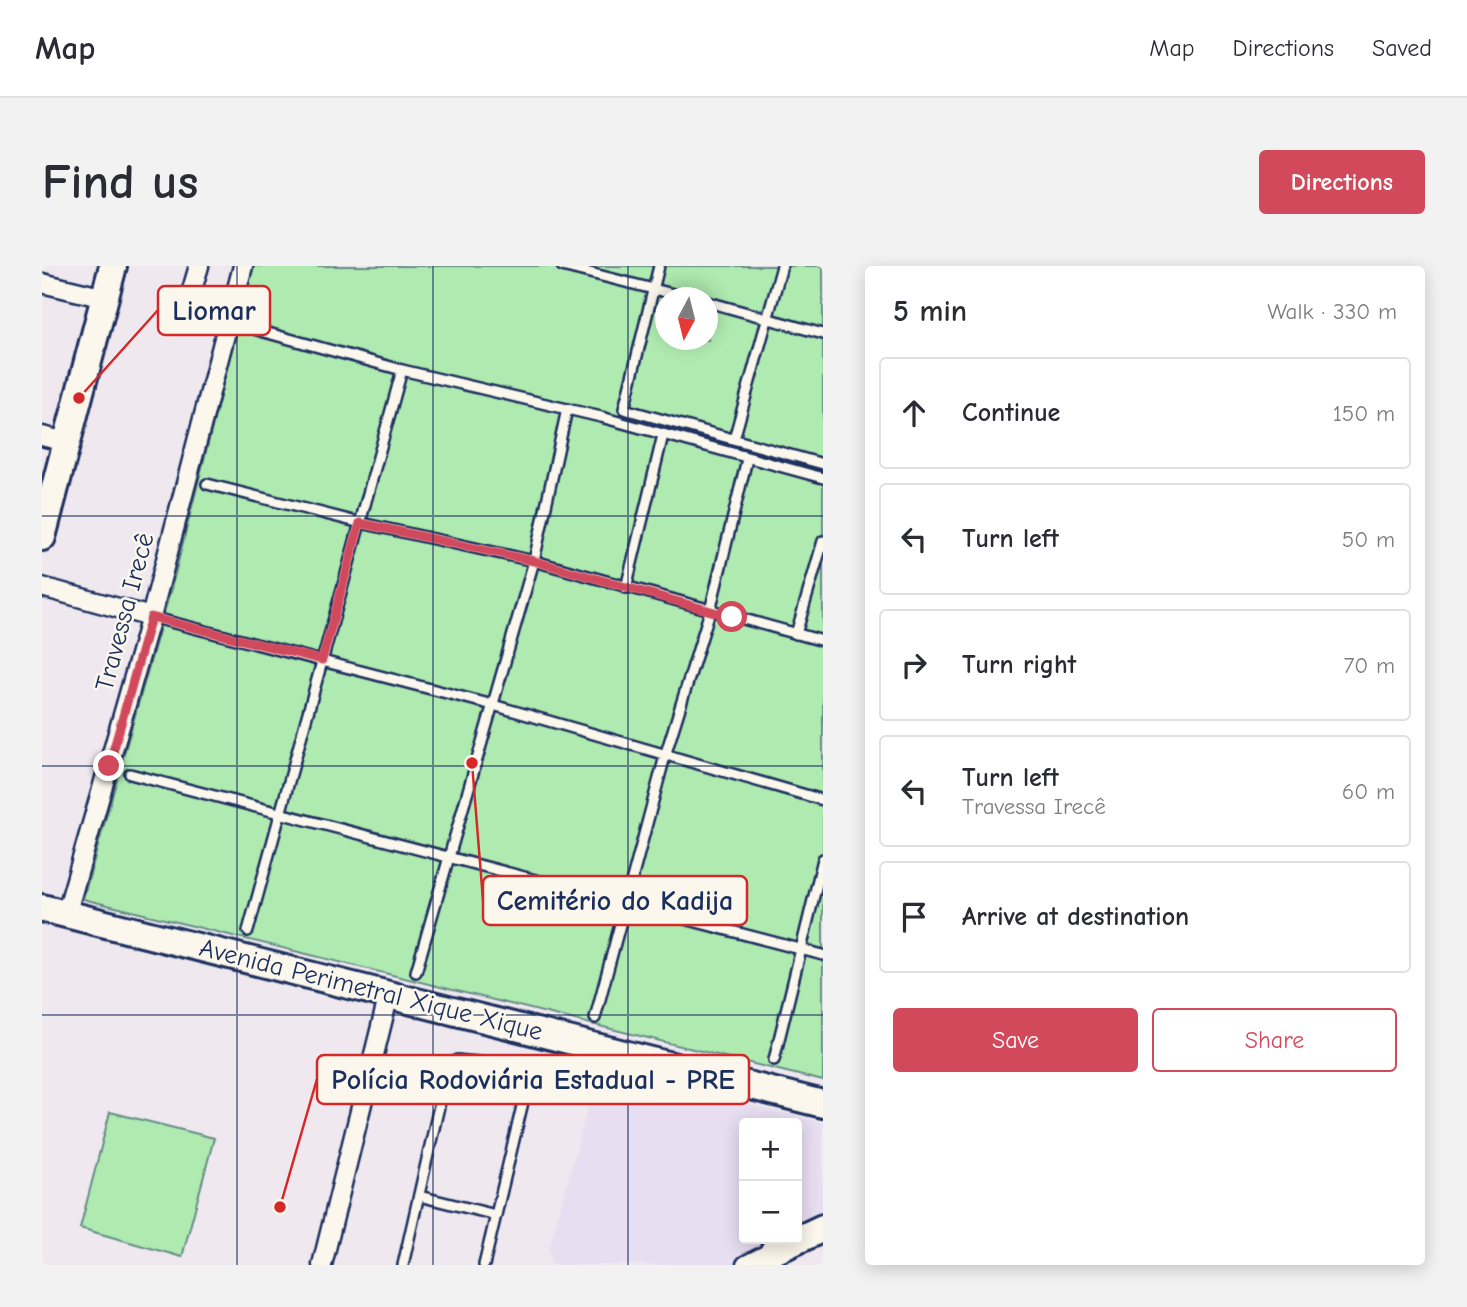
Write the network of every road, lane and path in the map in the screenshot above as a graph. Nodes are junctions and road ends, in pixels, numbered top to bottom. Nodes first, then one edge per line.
1 (113, 266) edge
2 (199, 266) edge
3 (243, 266) edge
4 (562, 266) edge
5 (659, 266) edge
6 (782, 266) edge
7 (42, 283) edge
8 (653, 288) junction
9 (105, 298) junction
10 (718, 305) edge
11 (768, 318) junction
12 (230, 321) junction
13 (257, 330) dead end
14 (823, 334) edge
15 (402, 370) junction
16 (567, 409) junction
17 (663, 435) junction
18 (54, 439) edge
19 (734, 439) junction
20 (747, 459) junction
21 (823, 464) edge
22 (823, 478) edge
23 (207, 484) dead end
24 (360, 523) junction
25 (42, 537) edge
26 (823, 541) edge
27 (534, 561) junction
28 (42, 587) edge
29 (626, 588) junction
30 (710, 611) junction
31 (157, 618) junction
32 (796, 634) junction
33 (823, 641) edge
34 (322, 660) junction
35 (493, 705) junction
36 (665, 756) junction
37 (130, 774) dead end
38 (823, 800) edge
39 (282, 811) junction
40 (450, 857) junction
41 (823, 859) edge
42 (624, 904) junction
43 (54, 911) edge
44 (248, 930) dead end
45 (801, 949) junction
46 (823, 955) edge
47 (416, 972) dead end
48 (389, 994) junction
49 (595, 1018) dead end
50 (774, 1060) dead end
51 (823, 1104) edge
52 (419, 1196) junction
53 (496, 1215) junction
54 (823, 1228) edge
55 (774, 1251) joint
56 (322, 1265) edge
57 (403, 1265) edge
58 (484, 1265) edge
59 (746, 1265) edge

1 - 9 main road
2 - 12 street
3 - 12 street, Travessa Irecê
4 - 8 lane
5 - 8 lane
6 - 11 lane
7 - 9 street
8 - 19 lane
9 - 18 main road
10 - 11 lane
11 - 14 lane
11 - 19 lane
12 - 31 street, Travessa Irecê
13 - 15 lane
15 - 16 lane
15 - 24 lane
16 - 17 lane
16 - 27 lane
17 - 20 lane
17 - 29 lane
18 - 25 main road
19 - 21 lane
20 - 22 lane
20 - 30 lane
23 - 24 lane
24 - 27 lane
24 - 34 lane
26 - 32 lane
27 - 29 lane
27 - 35 lane
28 - 31 street
29 - 30 lane
30 - 32 lane
30 - 36 lane
31 - 34 lane
31 - 43 street, Travessa Irecê
32 - 33 lane
34 - 35 lane
34 - 39 lane
35 - 36 lane
35 - 40 lane
36 - 38 lane
36 - 42 lane
37 - 39 lane
39 - 40 lane
39 - 44 lane
40 - 42 lane
40 - 47 lane
41 - 45 lane
42 - 45 lane
42 - 49 lane
43 - 48 main road, Avenida Perimetral Xique Xique
45 - 46 lane
45 - 50 lane
48 - 51 main road, Avenida Perimetral Xique Xique
48 - 56 street
52 - 53 lane
52 - 53 lane
52 - 57 lane
53 - 58 lane
54 - 55 main road
55 - 59 street

